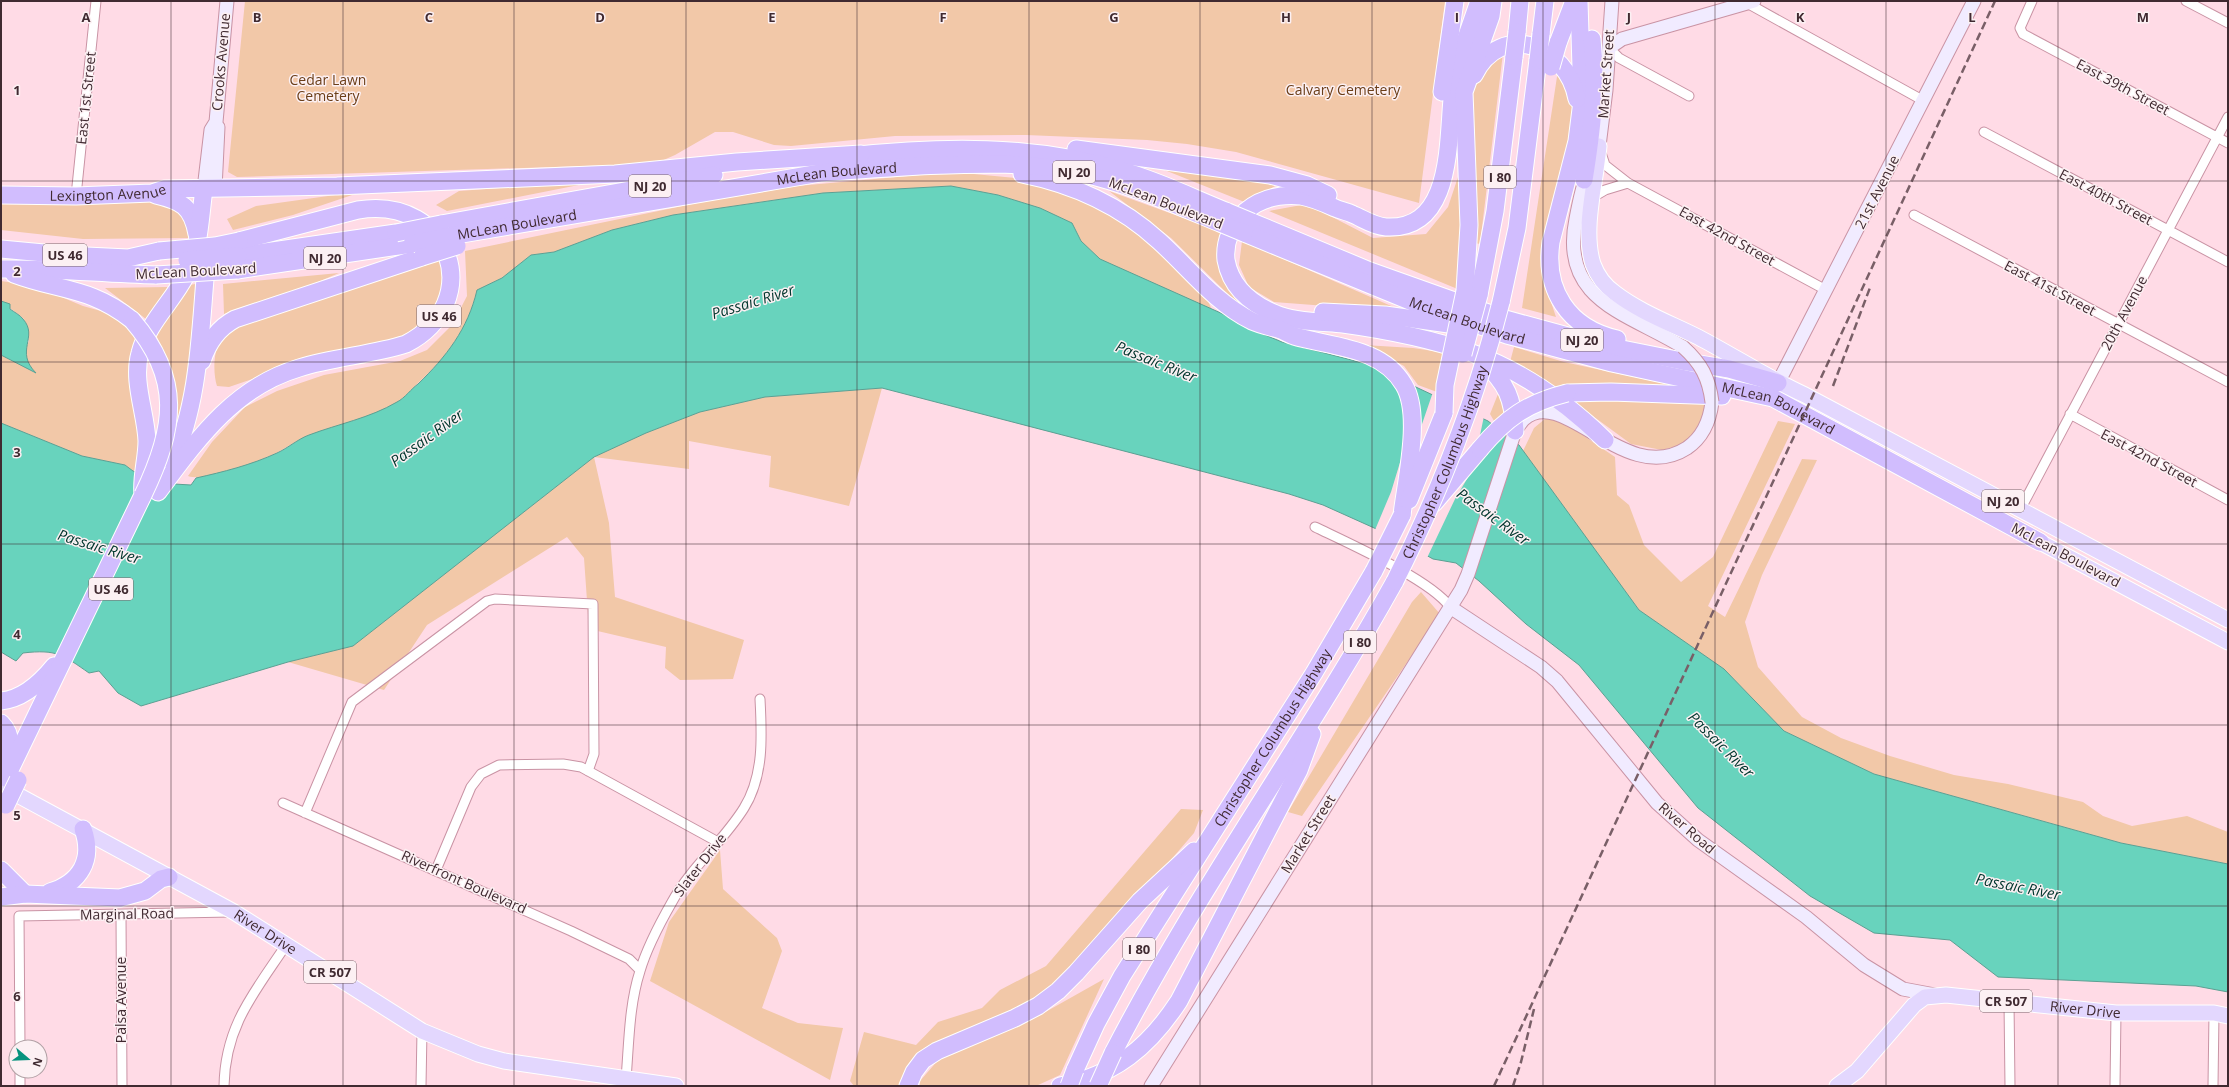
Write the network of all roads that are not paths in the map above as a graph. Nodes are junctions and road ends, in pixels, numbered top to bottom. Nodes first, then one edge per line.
1 (96, 1) edge
2 (227, 1) edge
3 (1455, 1) edge
4 (1479, 1) edge
5 (1493, 1) edge
6 (1520, 1) edge
7 (1545, 1) edge
8 (1612, 1) edge
9 (2032, 1) edge
10 (2186, 1) edge
11 (1578, 2) edge
12 (1750, 2) edge
13 (1970, 2) edge
14 (2228, 23) edge
15 (1609, 48) junction
16 (1544, 64) junction
17 (1689, 96) dead end
18 (1924, 101) junction
19 (1465, 102) junction
20 (2228, 117) edge
21 (1579, 125) junction
22 (1984, 132) dead end
23 (2217, 137) junction
24 (2228, 143) edge
25 (1599, 146) junction
26 (961, 149) junction
27 (861, 154) junction
28 (920, 166) junction
29 (1584, 180) junction
30 (1628, 183) junction
31 (209, 189) junction
32 (152, 194) junction
33 (1, 195) edge
34 (1438, 195) junction
35 (76, 196) junction
36 (1593, 197) junction
37 (1350, 212) junction
38 (1914, 215) dead end
39 (1224, 217) junction
40 (1248, 228) junction
41 (2168, 230) junction
42 (449, 236) junction
43 (197, 238) junction
44 (1, 249) edge
45 (417, 250) junction
46 (238, 256) junction
47 (128, 258) joint
48 (158, 262) junction
49 (2228, 262) edge
50 (1, 269) edge
51 (1826, 290) junction
52 (1472, 293) junction
53 (1266, 309) junction
54 (2118, 324) junction
55 (1281, 330) junction
56 (1507, 335) junction
57 (1412, 338) junction
58 (1474, 354) junction
59 (1713, 365) junction
60 (2228, 382) edge
61 (1778, 383) junction
62 (194, 384) junction
63 (1793, 410) junction
64 (2070, 414) junction
65 (1515, 431) junction
66 (1605, 440) junction
67 (184, 449) junction
68 (150, 493) junction
69 (2228, 500) edge
70 (1434, 503) junction
71 (2020, 510) junction
72 (1402, 515) junction
73 (1315, 527) dead end
74 (2040, 542) joint
75 (1450, 607) junction
76 (2228, 620) edge
77 (2228, 642) edge
78 (54, 681) junction
79 (760, 699) dead end
80 (1, 701) edge
81 (1323, 702) junction
82 (1, 723) edge
83 (588, 771) junction
84 (7, 783) edge
85 (282, 803) dead end
86 (3, 810) edge
87 (305, 813) junction
88 (83, 829) junction
89 (1213, 833) junction
90 (718, 842) junction
91 (1, 870) edge
92 (436, 870) junction
93 (169, 877) junction
94 (25, 894) junction
95 (44, 894) junction
96 (1, 897) edge
97 (234, 912) junction
98 (121, 915) junction
99 (286, 945) junction
100 (640, 970) junction
101 (1935, 995) junction
102 (2010, 1002) junction
103 (2116, 1013) junction
104 (2221, 1014) edge
105 (422, 1031) junction
106 (20, 1039) edge
107 (626, 1079) junction
108 (122, 1086) edge
109 (224, 1086) edge
110 (421, 1086) edge
111 (676, 1086) edge
112 (908, 1086) edge
113 (1060, 1086) edge
114 (1069, 1086) edge
115 (1098, 1086) edge
116 (1151, 1086) edge
117 (1837, 1086) edge
118 (2010, 1086) edge
119 (2115, 1086) edge
120 (2213, 1086) edge

1 - 35 street, East 1st Street
2 - 31 main road, Crooks Avenue
3 - 34 highway
4 - 34 highway
5 - 19 highway
6 - 52 highway, I 80, bridge
7 - 16 highway, Christopher Columbus Highway / I 80, bridge
8 - 15 main road, Market Street
9 - 23 street, East 39th Street
10 - 14 street
11 - 16 highway, bridge
11 - 21 highway
11 - 29 highway
12 - 15 main road
12 - 18 street
13 - 18 main road, 21st Avenue
15 - 17 street
15 - 25 main road, Market Street
16 - 70 highway, Christopher Columbus Highway / I 80, bridge
18 - 51 main road, 21st Avenue
19 - 21 highway
19 - 52 highway
20 - 23 street, 20th Avenue
21 - 59 highway
22 - 41 street, East 40th Street
23 - 24 street, East 39th Street
23 - 41 street, 20th Avenue
25 - 29 main road, Market Street
25 - 30 street, East 42nd Street
25 - 36 main road
26 - 27 highway, McLean Boulevard / NJ 20
26 - 37 highway
26 - 39 highway, McLean Boulevard / NJ 20
27 - 31 highway, Lexington Avenue
27 - 42 highway, McLean Boulevard / NJ 20
28 - 39 highway, McLean Boulevard / NJ 20
28 - 42 highway, McLean Boulevard / NJ 20
28 - 55 highway
29 - 66 main road, Market Street, bridge
30 - 36 street
30 - 51 street, East 42nd Street
31 - 32 highway, Lexington Avenue
31 - 43 highway
31 - 62 highway
32 - 35 highway, Lexington Avenue
32 - 43 highway
33 - 35 highway, Lexington Avenue
34 - 37 highway
36 - 61 main road
37 - 53 highway
38 - 54 street, East 41st Street
39 - 40 highway, McLean Boulevard / NJ 20, bridge
40 - 56 highway, McLean Boulevard / NJ 20
40 - 59 highway, McLean Boulevard / NJ 20
41 - 49 street, East 40th Street
41 - 54 street, 20th Avenue
42 - 45 highway, bridge
42 - 46 highway, McLean Boulevard / NJ 20, bridge
43 - 68 highway
44 - 47 highway, US 46
45 - 46 highway, McLean Boulevard / NJ 20
45 - 62 highway
46 - 48 highway, McLean Boulevard / NJ 20, bridge
46 - 48 highway, US 46, bridge
46 - 67 highway, US 46
47 - 48 highway, McLean Boulevard / NJ 20
48 - 50 highway, McLean Boulevard / NJ 20
50 - 68 highway, US 46, bridge
51 - 61 main road, 21st Avenue
52 - 72 highway, Christopher Columbus Highway / I 80, bridge
53 - 56 highway
53 - 57 highway
54 - 60 street, East 41st Street
54 - 64 street, 20th Avenue
55 - 57 highway
55 - 72 highway
56 - 63 highway, McLean Boulevard / NJ 20
57 - 58 highway
58 - 65 highway
58 - 66 highway
59 - 61 highway, McLean Boulevard / NJ 20
61 - 71 main road, McLean Boulevard / NJ 20
62 - 67 highway
63 - 70 highway, bridge
63 - 74 highway, McLean Boulevard / NJ 20
64 - 69 street, East 42nd Street
64 - 71 street, 20th Avenue
65 - 66 main road
65 - 75 main road, Market Street
67 - 68 highway, US 46
68 - 78 highway, US 46
68 - 78 highway, US 46
70 - 81 highway, Christopher Columbus Highway / I 80, bridge
71 - 76 main road, McLean Boulevard / NJ 20
72 - 89 highway, Christopher Columbus Highway / I 80, bridge
73 - 75 street
74 - 77 main road, McLean Boulevard / NJ 20
75 - 101 main road, River Road
75 - 116 main road, Market Street
78 - 80 highway
78 - 84 highway, US 46
79 - 90 street, Slater Drive
81 - 113 highway
81 - 115 highway, Christopher Columbus Highway / I 80, bridge
82 - 84 highway
83 - 87 street
83 - 90 street
83 - 92 street
84 - 86 highway, US 46, bridge
84 - 88 main road, River Drive / CR 507
85 - 87 street, Riverfront Boulevard
87 - 92 street, Riverfront Boulevard
88 - 93 main road, River Drive / CR 507
88 - 95 highway
89 - 112 highway
89 - 114 highway, Christopher Columbus Highway / I 80, bridge
90 - 100 street, Slater Drive
91 - 94 highway
92 - 100 street, Riverfront Boulevard
93 - 95 highway
93 - 97 main road, River Drive / CR 507
94 - 95 highway
94 - 96 highway
97 - 98 street, Marginal Road
97 - 99 main road, River Drive / CR 507
98 - 106 street, Marginal Road
98 - 108 street, Palsa Avenue
99 - 105 main road, River Drive / CR 507
99 - 109 street
100 - 107 street, Slater Drive
101 - 102 main road, River Drive / CR 507
101 - 117 main road, River Drive / CR 507
102 - 103 main road, River Drive / CR 507
102 - 118 street
103 - 104 main road, River Drive / CR 507
103 - 119 street
104 - 120 street
105 - 107 main road, River Drive / CR 507
105 - 110 street
107 - 111 main road, River Drive / CR 507

